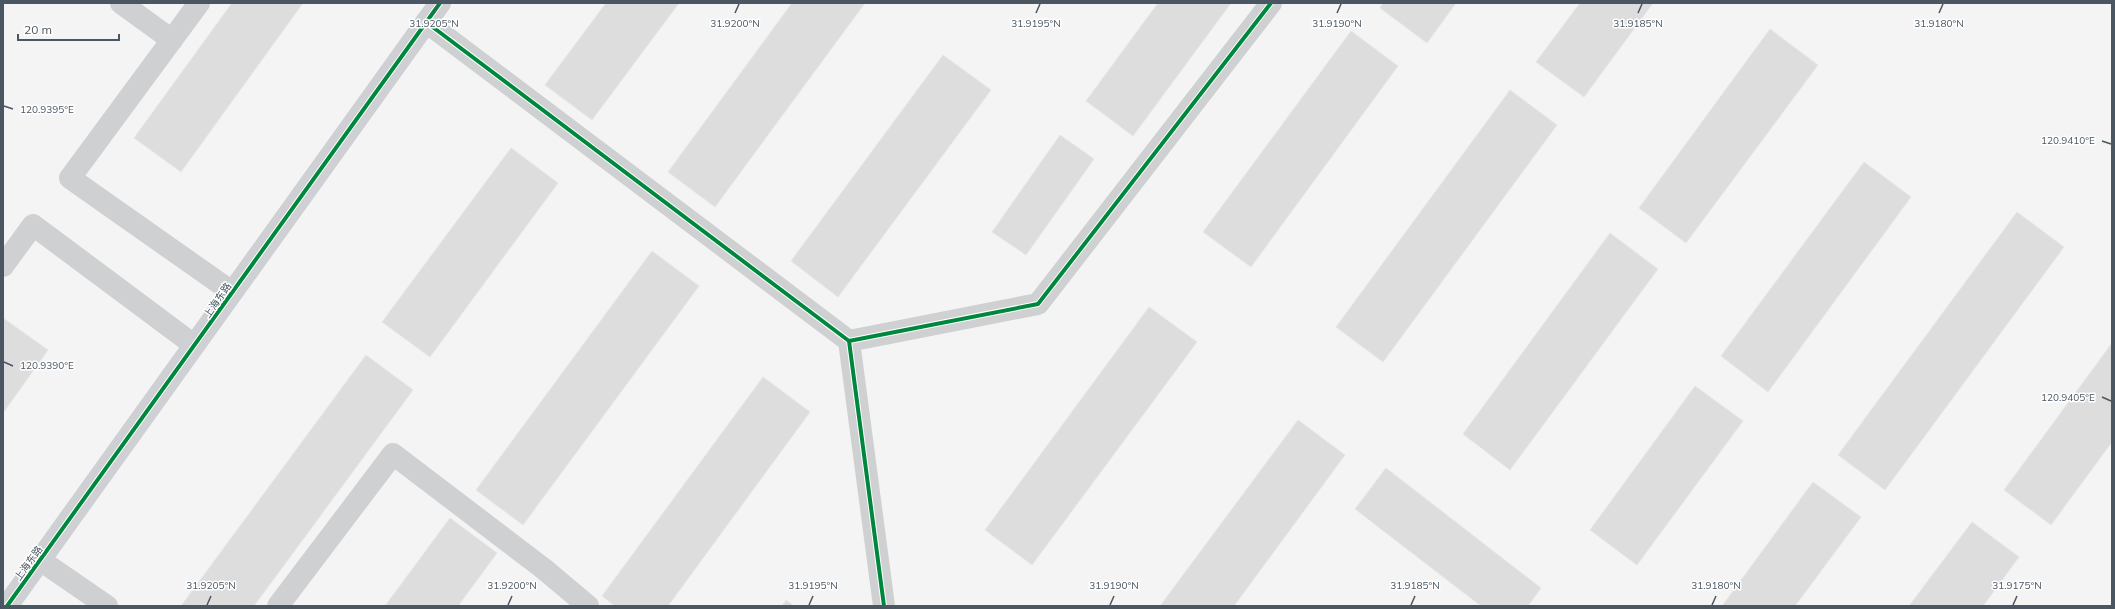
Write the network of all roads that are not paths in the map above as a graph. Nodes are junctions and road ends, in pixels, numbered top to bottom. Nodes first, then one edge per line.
1 (121, 3) edge
2 (199, 3) edge
3 (440, 3) edge
4 (1271, 3) edge
5 (426, 22) junction
6 (172, 40) junction
7 (3, 266) edge
8 (232, 292) junction
9 (849, 341) junction
10 (194, 346) junction
11 (40, 560) junction
12 (7, 606) edge
13 (106, 606) edge
14 (278, 606) edge
15 (588, 606) edge
16 (884, 606) edge

1 - 6 street
2 - 6 street
3 - 5 street, 上海东路
4 - 9 street
5 - 8 street, 上海东路
5 - 9 street
6 - 8 street
7 - 10 street
8 - 10 street, 上海东路
9 - 16 street
10 - 11 street, 上海东路
11 - 12 street, 上海东路
11 - 13 street
14 - 15 street

